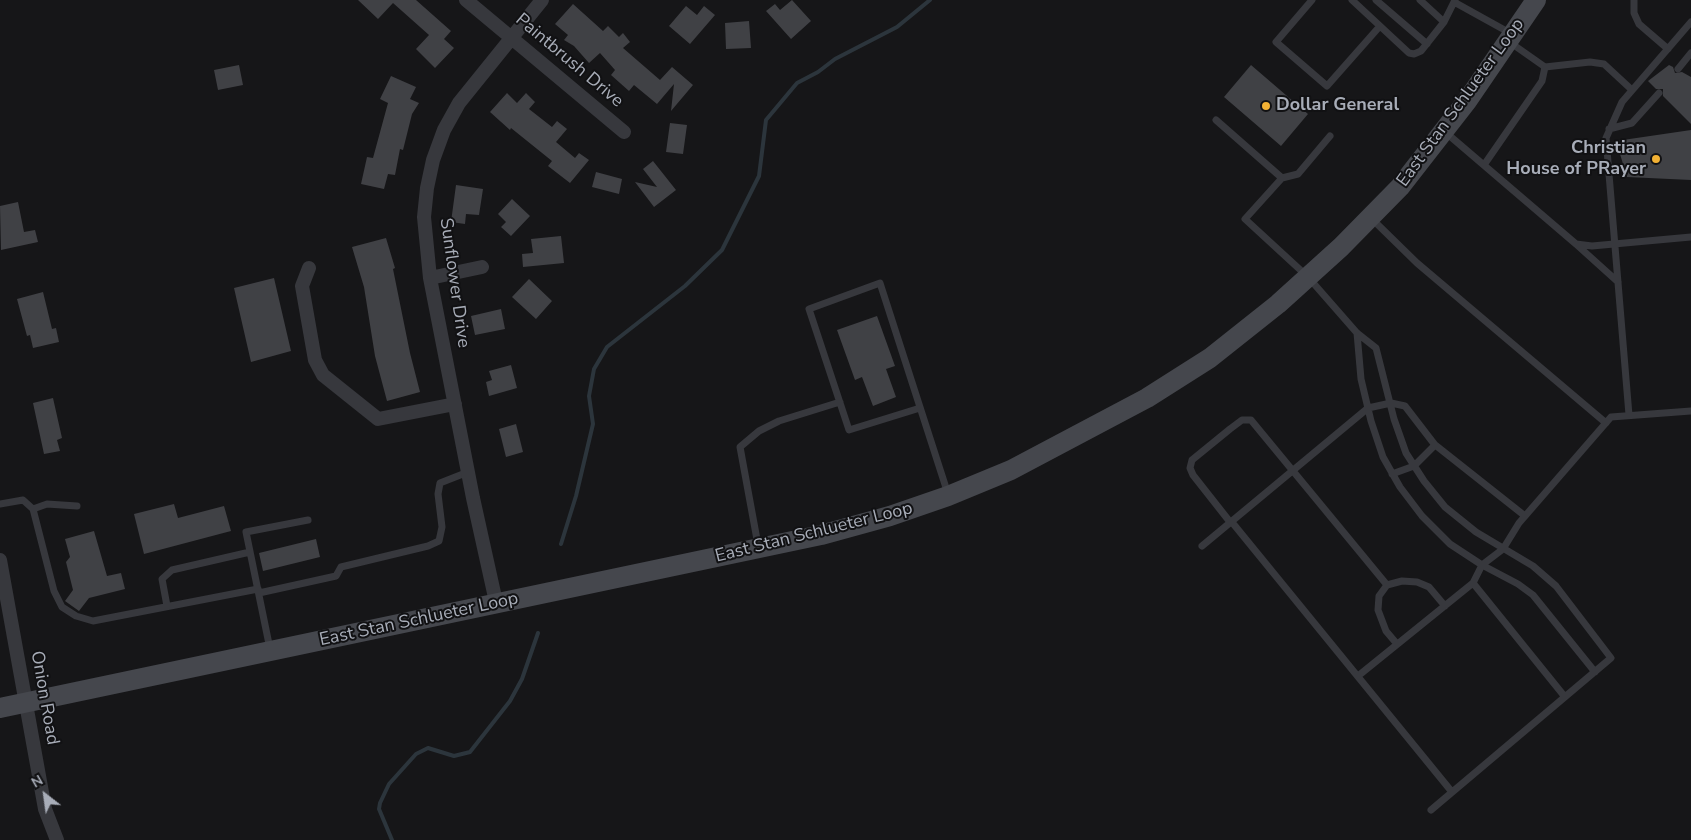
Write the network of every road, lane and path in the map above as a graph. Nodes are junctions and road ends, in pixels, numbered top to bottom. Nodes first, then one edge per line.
1 (466, 0) edge
2 (542, 0) edge
3 (1312, 0) edge
4 (1352, 0) edge
5 (1376, 0) edge
6 (1420, 0) edge
7 (1536, 0) edge
8 (1634, 0) edge
9 (1454, 1) edge
10 (1444, 22) junction
11 (1691, 22) edge
12 (1380, 26) junction
13 (511, 38) junction
14 (1510, 38) junction
15 (1426, 44) junction
16 (1668, 49) junction
17 (1691, 53) edge
18 (1546, 67) junction
19 (1678, 70) dead end
20 (1632, 90) junction
21 (1659, 93) dead end
22 (1216, 120) dead end
23 (1608, 129) junction
24 (1444, 131) junction
25 (624, 132) dead end
26 (1330, 136) dead end
27 (1484, 165) junction
28 (1282, 178) junction
29 (1370, 217) junction
30 (1691, 237) edge
31 (1576, 244) junction
32 (1613, 244) junction
33 (482, 267) dead end
34 (309, 268) dead end
35 (1308, 277) junction
36 (430, 278) junction
37 (1618, 282) junction
38 (1358, 333) junction
39 (840, 402) junction
40 (455, 404) junction
41 (1391, 404) junction
42 (920, 408) junction
43 (1368, 408) junction
44 (1691, 411) edge
45 (1629, 415) junction
46 (1606, 423) junction
47 (1434, 444) junction
48 (1414, 466) junction
49 (1293, 470) junction
50 (468, 472) junction
51 (1392, 474) junction
52 (948, 496) junction
53 (0, 504) edge
54 (77, 506) dead end
55 (33, 509) junction
56 (1525, 516) junction
57 (308, 520) dead end
58 (1231, 522) junction
59 (1202, 546) dead end
60 (758, 548) junction
61 (1503, 549) junction
62 (250, 552) junction
63 (1482, 565) junction
64 (1, 566) edge
65 (1473, 583) junction
66 (1387, 585) junction
67 (258, 591) junction
68 (496, 602) junction
69 (167, 606) junction
70 (1445, 606) junction
71 (1397, 644) junction
72 (271, 651) junction
73 (1595, 672) junction
74 (1358, 676) junction
75 (1565, 697) junction
76 (25, 703) junction
77 (0, 708) edge
78 (1452, 792) junction
79 (1431, 810) dead end
80 (57, 840) edge

1 - 13 street, Paintbrush Drive
2 - 13 street, Sunflower Drive
3 - 12 lane
4 - 12 lane
5 - 15 lane
6 - 10 lane
7 - 14 main road, East Stan Schlueter Loop
8 - 16 lane
9 - 10 lane
9 - 14 lane
10 - 15 lane
11 - 16 lane
12 - 15 lane
13 - 25 street, Paintbrush Drive
13 - 36 street, Sunflower Drive
14 - 18 lane
14 - 24 main road, East Stan Schlueter Loop
16 - 20 lane
17 - 19 lane
18 - 20 lane
18 - 27 lane
20 - 23 lane
21 - 23 lane
22 - 28 lane
23 - 32 lane
24 - 27 lane
24 - 29 main road, East Stan Schlueter Loop
26 - 28 lane
27 - 31 lane
28 - 35 lane
29 - 35 main road, East Stan Schlueter Loop
29 - 46 lane
30 - 32 lane
31 - 32 lane
31 - 37 lane
32 - 37 lane
33 - 36 street
34 - 40 street
35 - 38 lane
35 - 52 main road, East Stan Schlueter Loop
36 - 40 street, Sunflower Drive
37 - 45 lane
38 - 41 lane
38 - 43 lane
39 - 42 lane
39 - 42 lane
39 - 60 lane
40 - 50 street, Sunflower Drive
41 - 43 lane
41 - 47 lane
41 - 48 lane
42 - 52 lane
43 - 49 lane
43 - 51 lane
44 - 45 lane
45 - 46 lane
46 - 56 lane
47 - 48 lane
47 - 56 lane
48 - 51 lane
48 - 61 lane
49 - 58 lane
49 - 58 lane
49 - 66 lane
50 - 67 lane
50 - 68 street, Sunflower Drive
51 - 63 lane
52 - 60 main road, East Stan Schlueter Loop
53 - 55 lane
54 - 55 lane
55 - 69 lane
56 - 61 lane
57 - 62 lane
58 - 59 lane
58 - 74 lane
60 - 68 main road, East Stan Schlueter Loop
61 - 63 lane
61 - 73 lane
62 - 67 lane
62 - 69 lane
63 - 65 lane
63 - 73 lane
64 - 76 street, Onion Road
65 - 70 lane
65 - 75 lane
66 - 70 lane
66 - 71 lane
67 - 69 lane
67 - 72 lane
68 - 72 main road, East Stan Schlueter Loop
70 - 71 lane
71 - 74 lane
72 - 76 main road, East Stan Schlueter Loop
73 - 75 lane
74 - 78 lane
75 - 78 lane
76 - 77 main road, East Stan Schlueter Loop
76 - 80 street, Onion Road
78 - 79 lane

